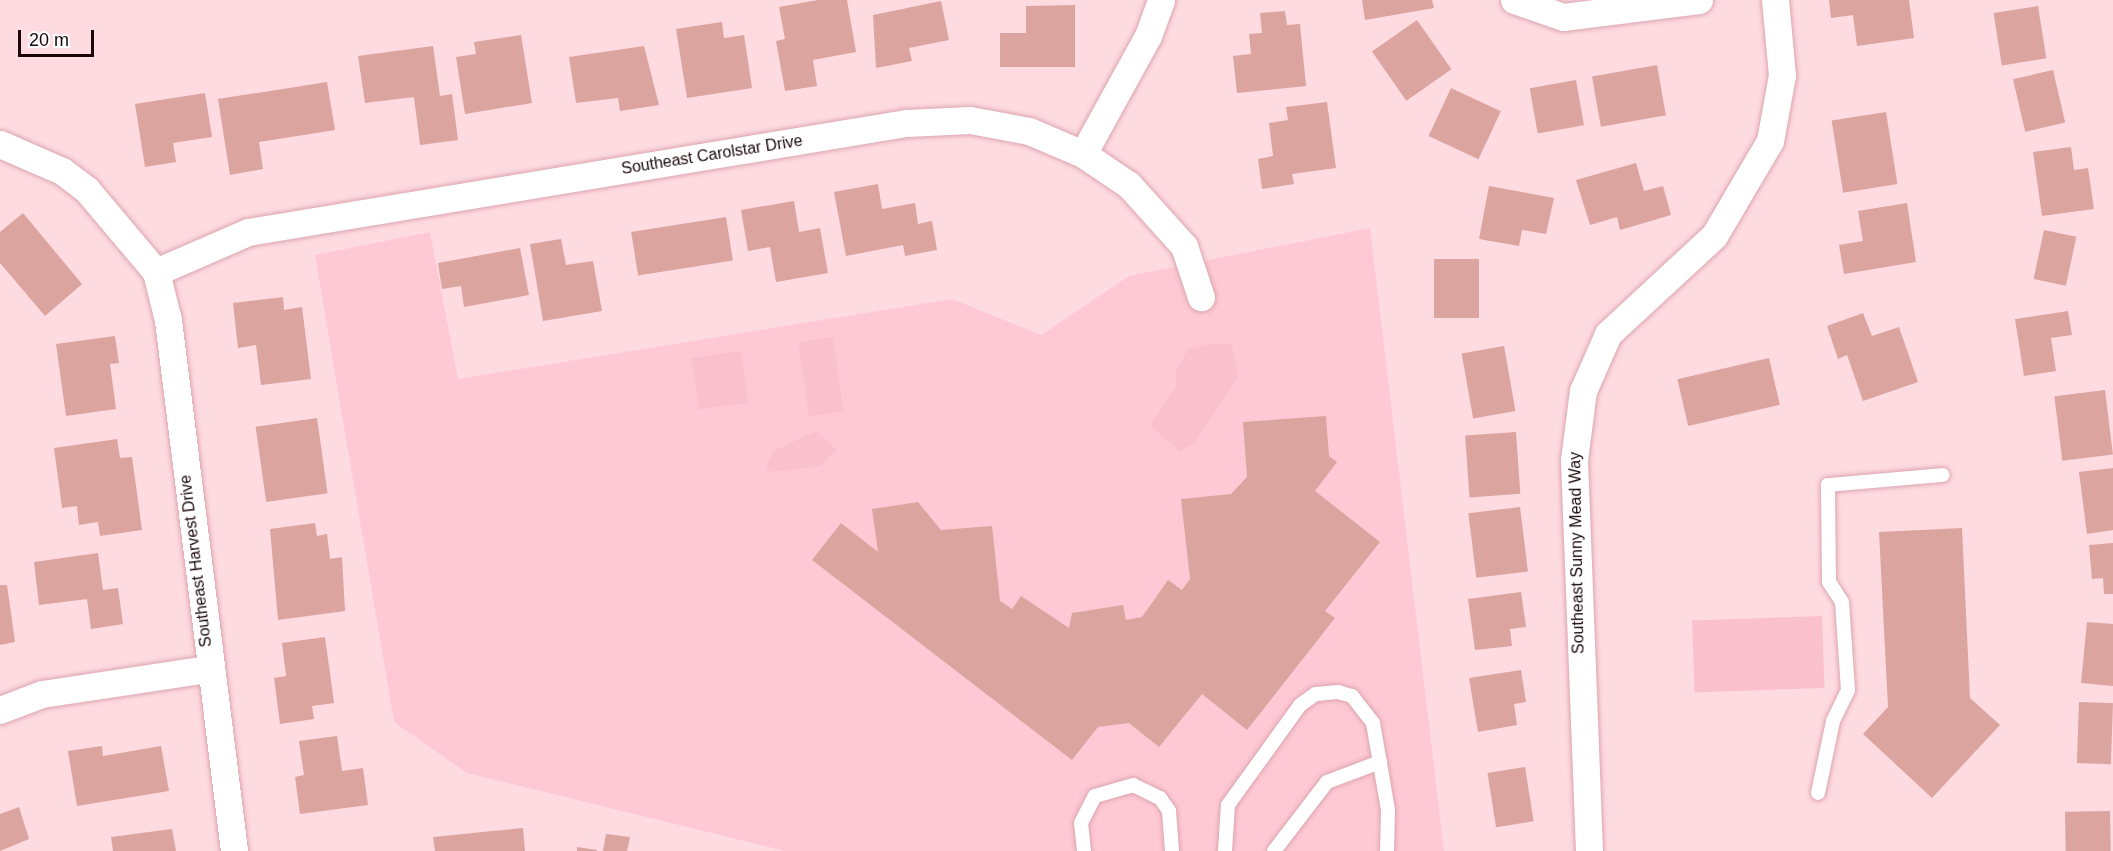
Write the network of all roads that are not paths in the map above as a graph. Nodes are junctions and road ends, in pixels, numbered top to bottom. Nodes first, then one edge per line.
1 (1161, 0) edge
2 (1514, 0) edge
3 (1698, 0) edge
4 (1775, 0) edge
5 (0, 144) edge
6 (1083, 154) junction
7 (156, 272) junction
8 (1201, 297) dead end
9 (1943, 475) dead end
10 (208, 669) junction
11 (0, 710) edge
12 (1380, 762) junction
13 (1818, 793) dead end
14 (234, 851) edge
15 (1084, 851) edge
16 (1172, 851) edge
17 (1225, 851) edge
18 (1274, 851) edge
19 (1387, 851) edge
20 (1589, 851) edge

1 - 6 street
2 - 3 street
4 - 20 street, Southeast Sunny Mead Way
5 - 7 street
6 - 7 street, Southeast Carolstar Drive
6 - 8 street, Southeast Carolstar Drive
7 - 10 street, Southeast Harvest Drive
9 - 13 lane
10 - 11 street
10 - 14 street, Southeast Harvest Drive
12 - 17 lane
12 - 18 lane
12 - 19 lane
15 - 16 lane

